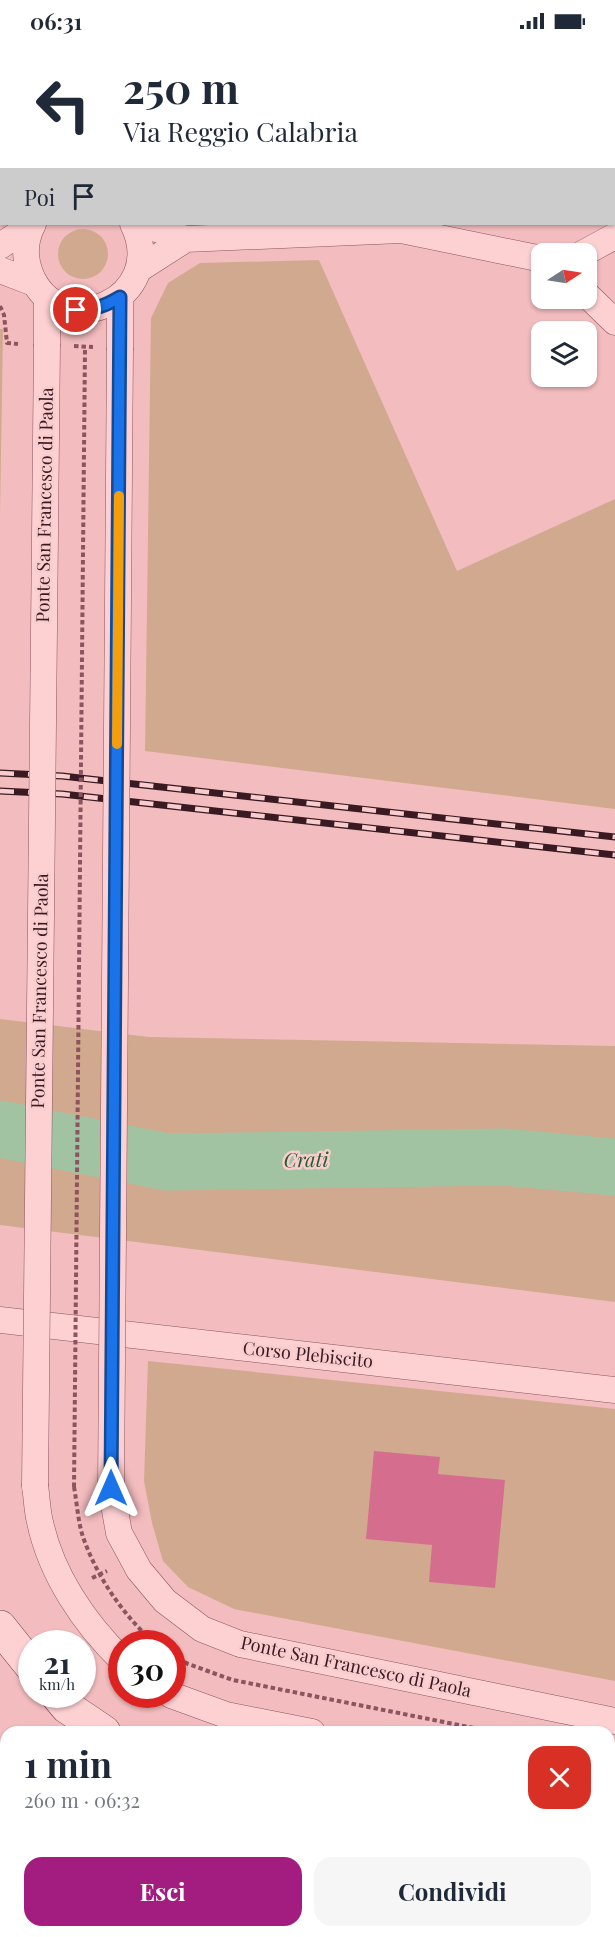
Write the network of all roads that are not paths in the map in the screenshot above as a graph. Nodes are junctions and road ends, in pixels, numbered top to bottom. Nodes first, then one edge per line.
1 (32, 225) edge
2 (134, 225) edge
3 (145, 225) edge
4 (615, 236) edge
5 (186, 239) junction
6 (0, 246) edge
7 (597, 246) edge
8 (531, 257) edge
9 (139, 269) junction
10 (0, 270) edge
11 (40, 290) junction
12 (120, 297) junction
13 (597, 305) edge
14 (615, 322) edge
15 (0, 1320) edge
16 (615, 1390) edge
17 (0, 1628) edge
18 (108, 1646) edge
19 (18, 1650) edge
20 (186, 1700) edge
21 (68, 1708) edge
22 (615, 1721) edge
23 (95, 1726) edge
24 (282, 1726) edge

1 - 6 street
1 - 11 street, Ponte San Francesco di Paola
2 - 9 street
3 - 5 street
4 - 7 street
5 - 8 street
5 - 9 street
9 - 12 street
10 - 11 street
11 - 12 street
11 - 18 street, Ponte San Francesco di Paola, bridge
12 - 22 street, Ponte San Francesco di Paola, bridge
13 - 14 street
15 - 16 street, Corso Plebiscito
17 - 19 street
20 - 24 street
21 - 23 street

